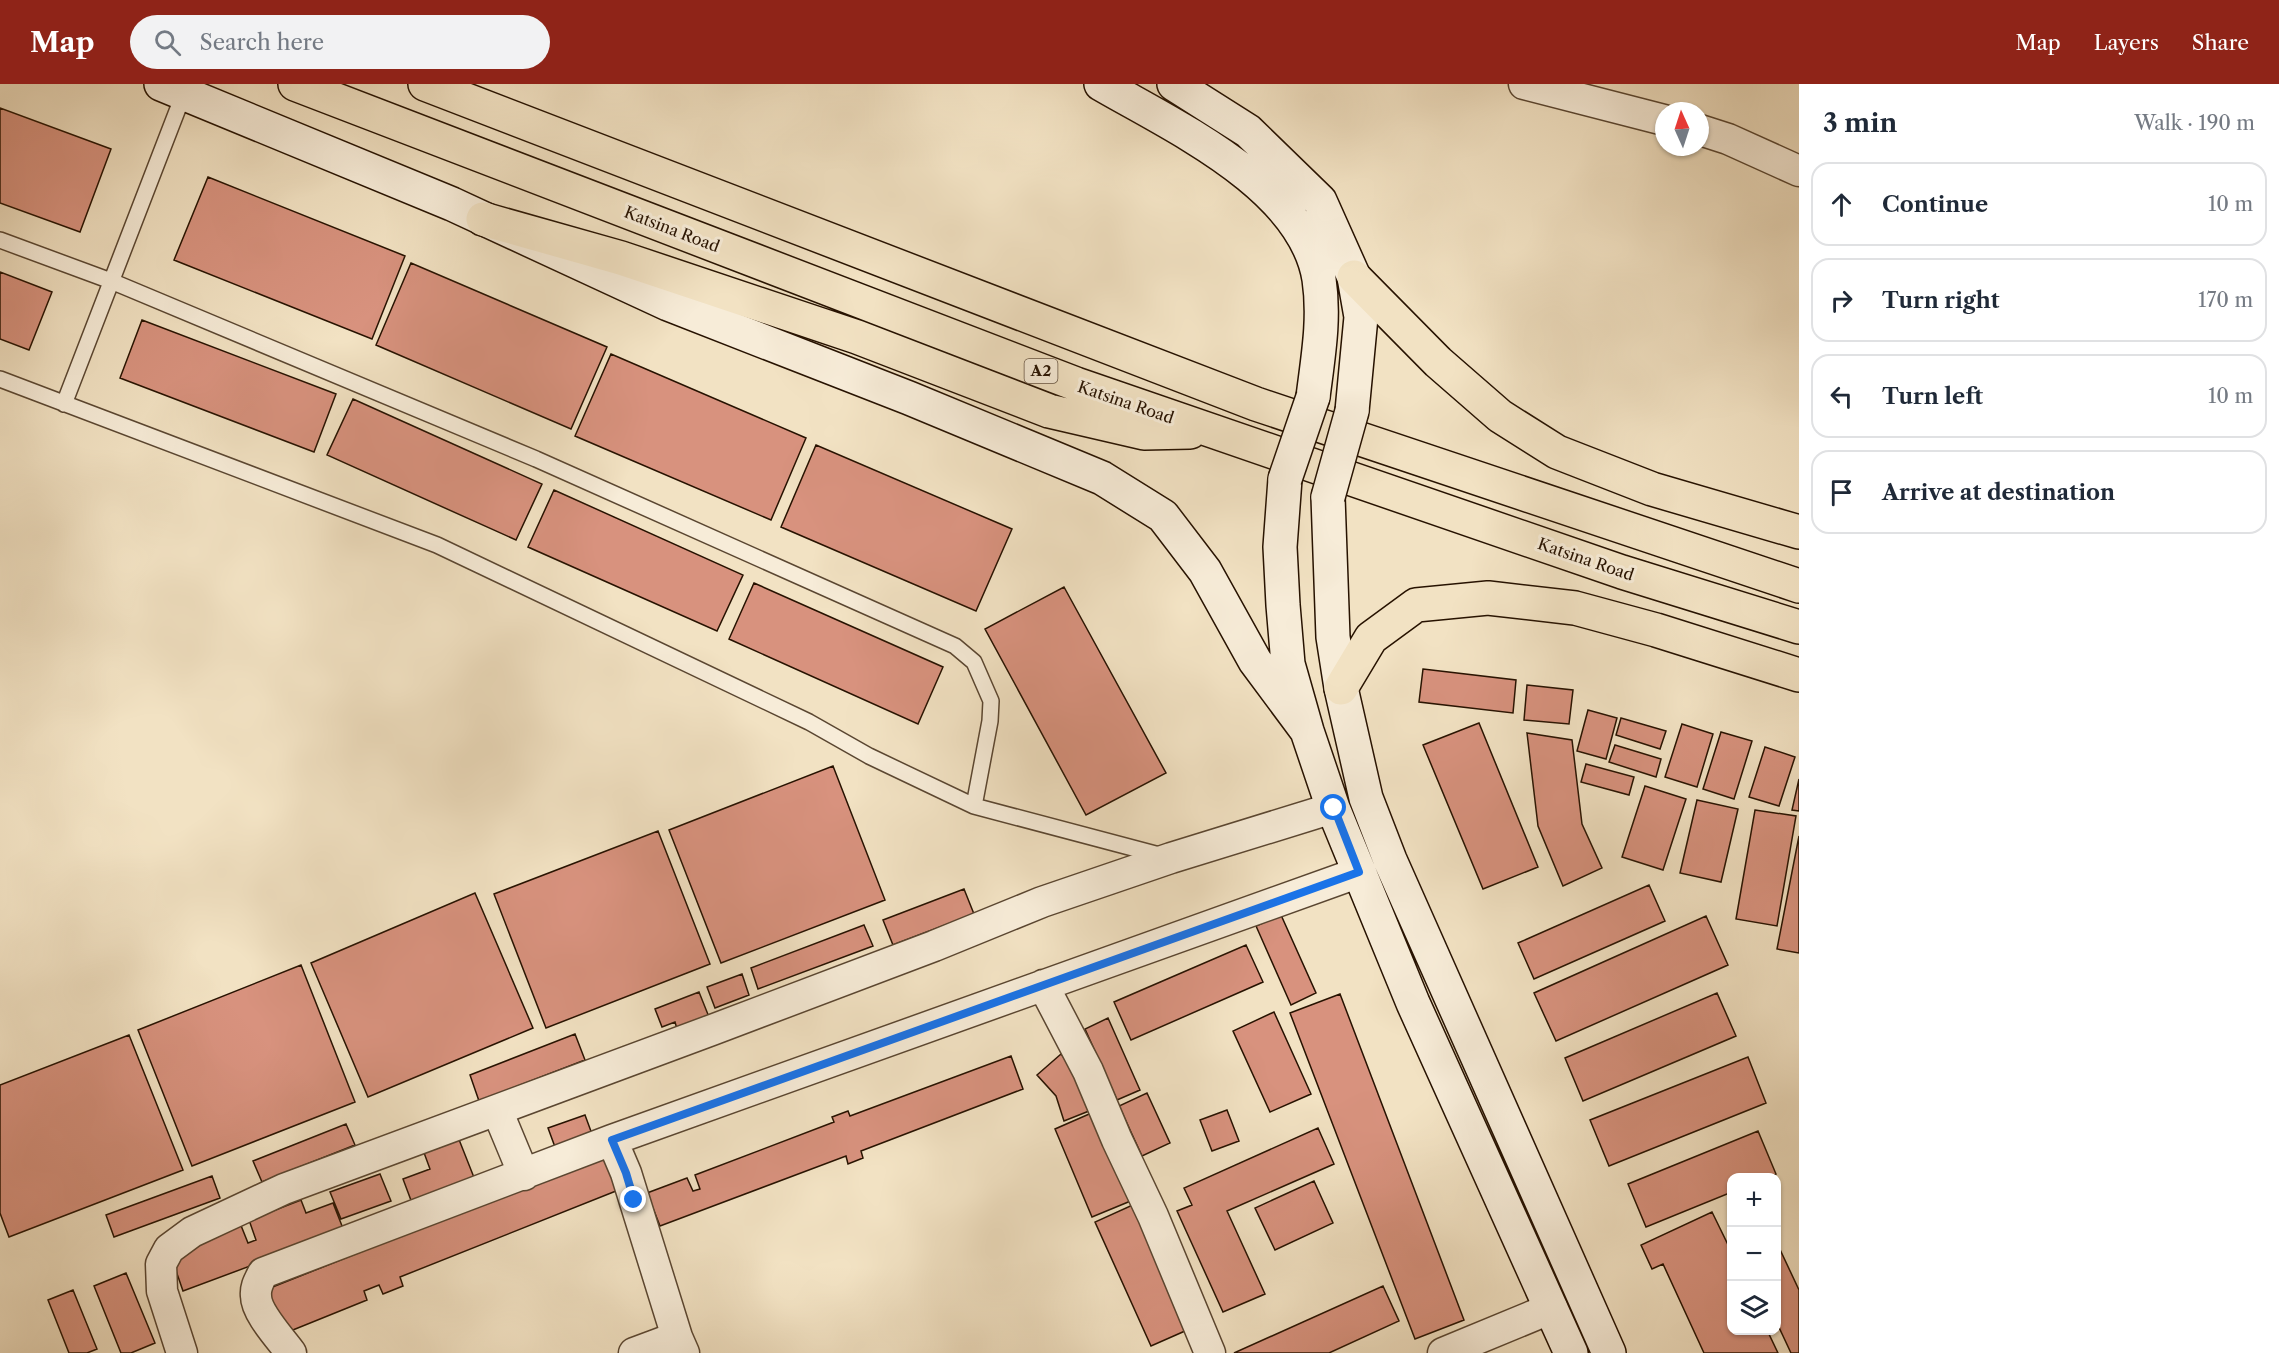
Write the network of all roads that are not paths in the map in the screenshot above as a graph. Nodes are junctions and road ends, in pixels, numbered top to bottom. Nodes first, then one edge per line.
1 (295, 84) edge
2 (425, 84) edge
3 (1101, 84) edge
4 (1174, 84) edge
5 (1524, 84) edge
6 (172, 89) edge
7 (1655, 118) edge
8 (1709, 133) edge
9 (1799, 171) edge
10 (483, 219) junction
11 (0, 240) edge
12 (1354, 277) junction
13 (111, 281) junction
14 (0, 379) edge
15 (64, 404) junction
16 (1214, 432) junction
17 (1799, 532) edge
18 (1799, 586) edge
19 (1799, 627) edge
20 (1799, 675) edge
21 (1341, 688) junction
22 (1307, 731) junction
23 (974, 806) junction
24 (1334, 808) junction
25 (1171, 858) junction
26 (1359, 872) junction
27 (1043, 985) junction
28 (497, 1110) junction
29 (612, 1140) junction
30 (524, 1175) junction
31 (1552, 1308) junction
32 (680, 1345) edge
33 (1462, 1349) edge
34 (182, 1353) edge
35 (291, 1353) edge
36 (634, 1353) edge
37 (1210, 1353) edge
38 (1571, 1353) edge
39 (1609, 1353) edge

1 - 16 highway, Katsina Road / A2
2 - 18 highway
3 - 22 main road, bridge
4 - 12 main road
5 - 7 street
6 - 10 main road
6 - 13 lane
8 - 9 street
10 - 16 highway
10 - 22 main road
11 - 13 lane
12 - 17 highway
12 - 21 main road, bridge
13 - 15 lane
13 - 23 lane
14 - 15 lane
15 - 23 lane
16 - 19 highway, Katsina Road / A2
20 - 21 highway
21 - 39 main road
22 - 24 main road
23 - 25 lane
24 - 25 street
24 - 26 main road
25 - 28 street
26 - 27 street
26 - 31 main road
27 - 29 street
27 - 37 street
28 - 30 street
28 - 34 street
29 - 30 street
29 - 32 street
30 - 35 street
31 - 33 street
31 - 38 main road
32 - 36 street

